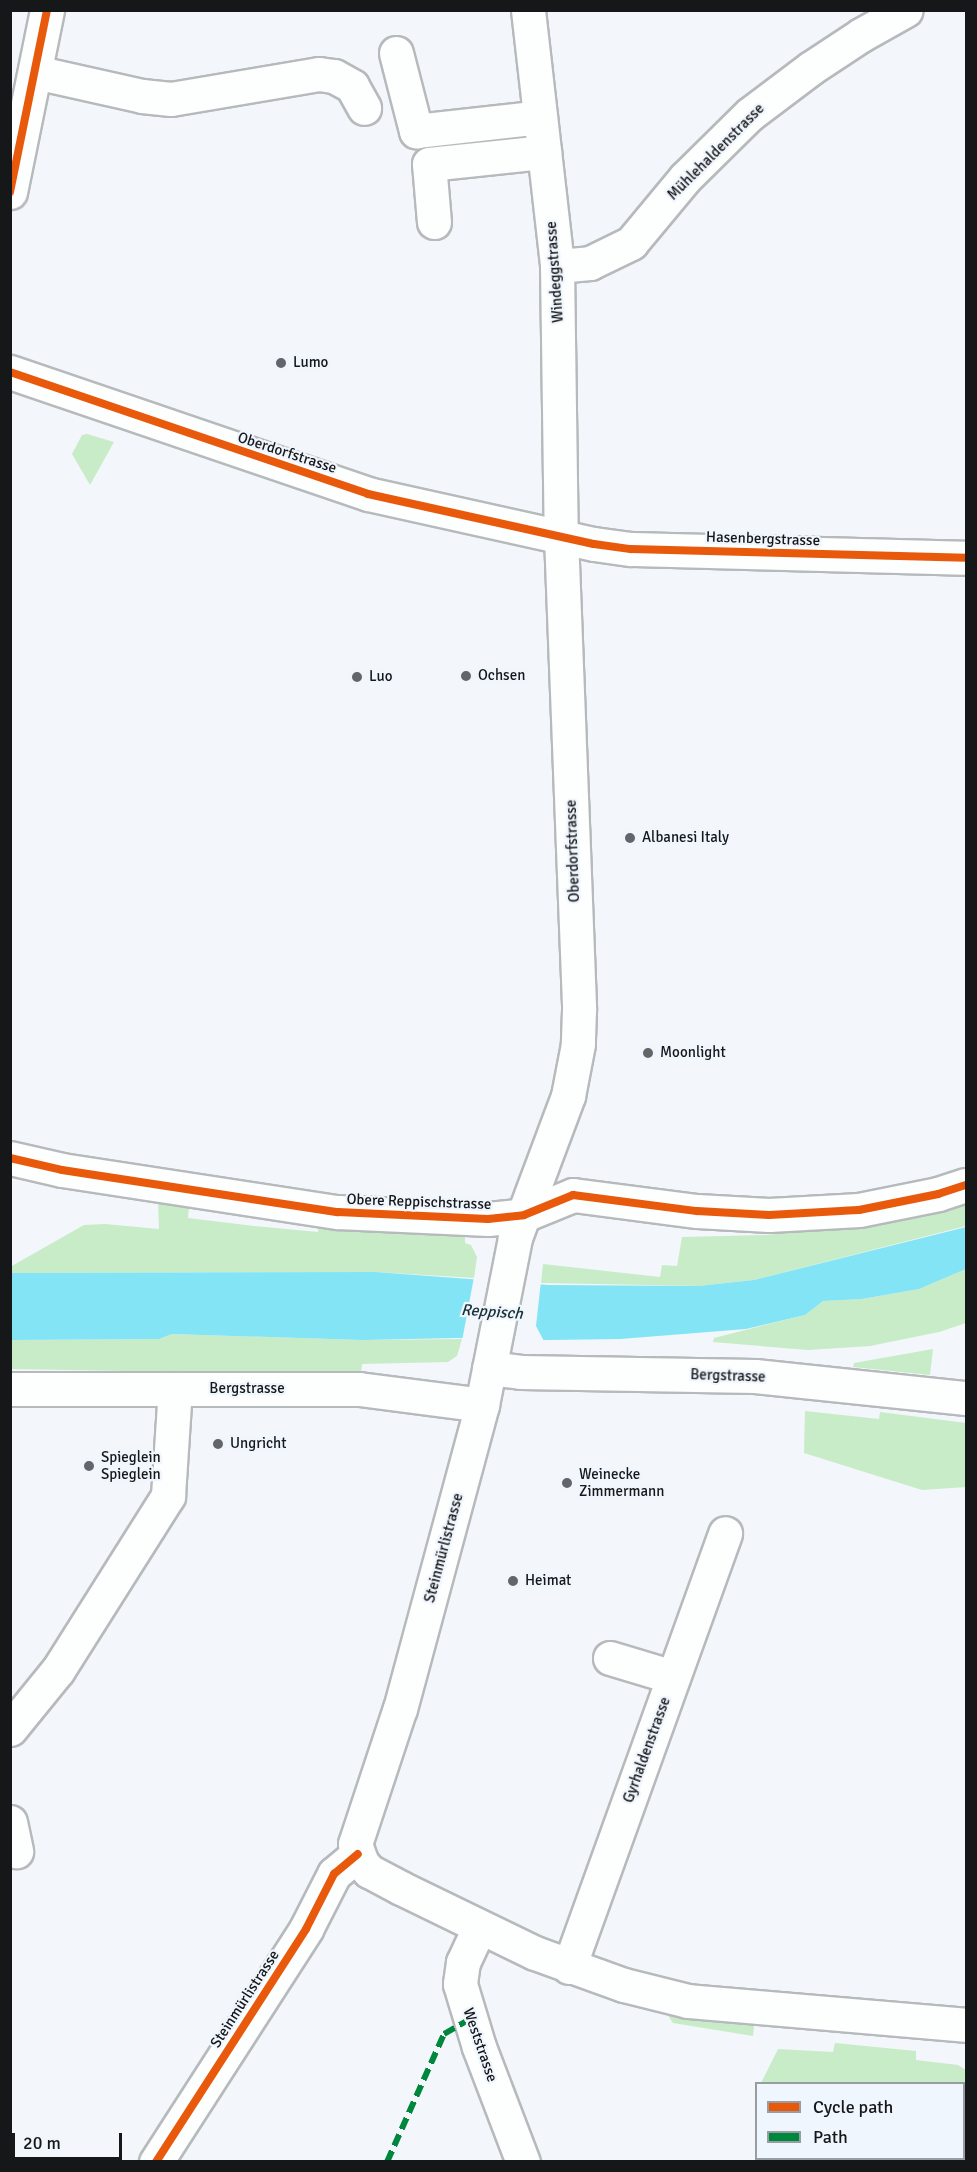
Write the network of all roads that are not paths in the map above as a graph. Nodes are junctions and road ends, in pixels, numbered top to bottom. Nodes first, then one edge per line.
1 (48, 10) edge
2 (528, 10) edge
3 (906, 10) edge
4 (857, 23) edge
5 (396, 53) dead end
6 (35, 72) junction
7 (364, 108) dead end
8 (540, 117) junction
9 (544, 152) junction
10 (10, 192) edge
11 (434, 222) dead end
12 (557, 266) junction
13 (10, 372) edge
14 (561, 536) junction
15 (966, 558) edge
16 (10, 1158) edge
17 (966, 1185) edge
18 (524, 1215) junction
19 (491, 1358) junction
20 (10, 1389) edge
21 (175, 1389) junction
22 (966, 1398) edge
23 (482, 1405) junction
24 (725, 1533) dead end
25 (610, 1658) dead end
26 (673, 1677) junction
27 (10, 1729) edge
28 (358, 1854) junction
29 (479, 1928) junction
30 (568, 1967) junction
31 (966, 2025) edge
32 (156, 2162) edge
33 (523, 2162) edge

1 - 6 street
2 - 8 street, Windeggstrasse
3 - 4 street, Mühlehaldenstrasse
4 - 12 street, Mühlehaldenstrasse
5 - 8 street
6 - 7 street
6 - 10 street
8 - 9 street, Windeggstrasse
9 - 11 street
9 - 12 street, Windeggstrasse
12 - 14 street, Windeggstrasse
13 - 14 street, Oberdorfstrasse
14 - 15 street, Hasenbergstrasse
14 - 18 street, Oberdorfstrasse
16 - 18 street, Obere Reppischstrasse
17 - 18 street, Obere Reppischstrasse
18 - 19 street, Oberdorfstrasse
19 - 22 street, Bergstrasse
19 - 23 street, Steinmürlistrasse
20 - 21 street, Bergstrasse
21 - 23 street, Bergstrasse
21 - 27 street
23 - 28 street, Steinmürlistrasse
24 - 26 street, Gyrhaldenstrasse
25 - 26 street
26 - 30 street, Gyrhaldenstrasse
28 - 29 street
28 - 32 street, Steinmürlistrasse
29 - 30 street
29 - 33 street, Weststrasse
30 - 31 street

